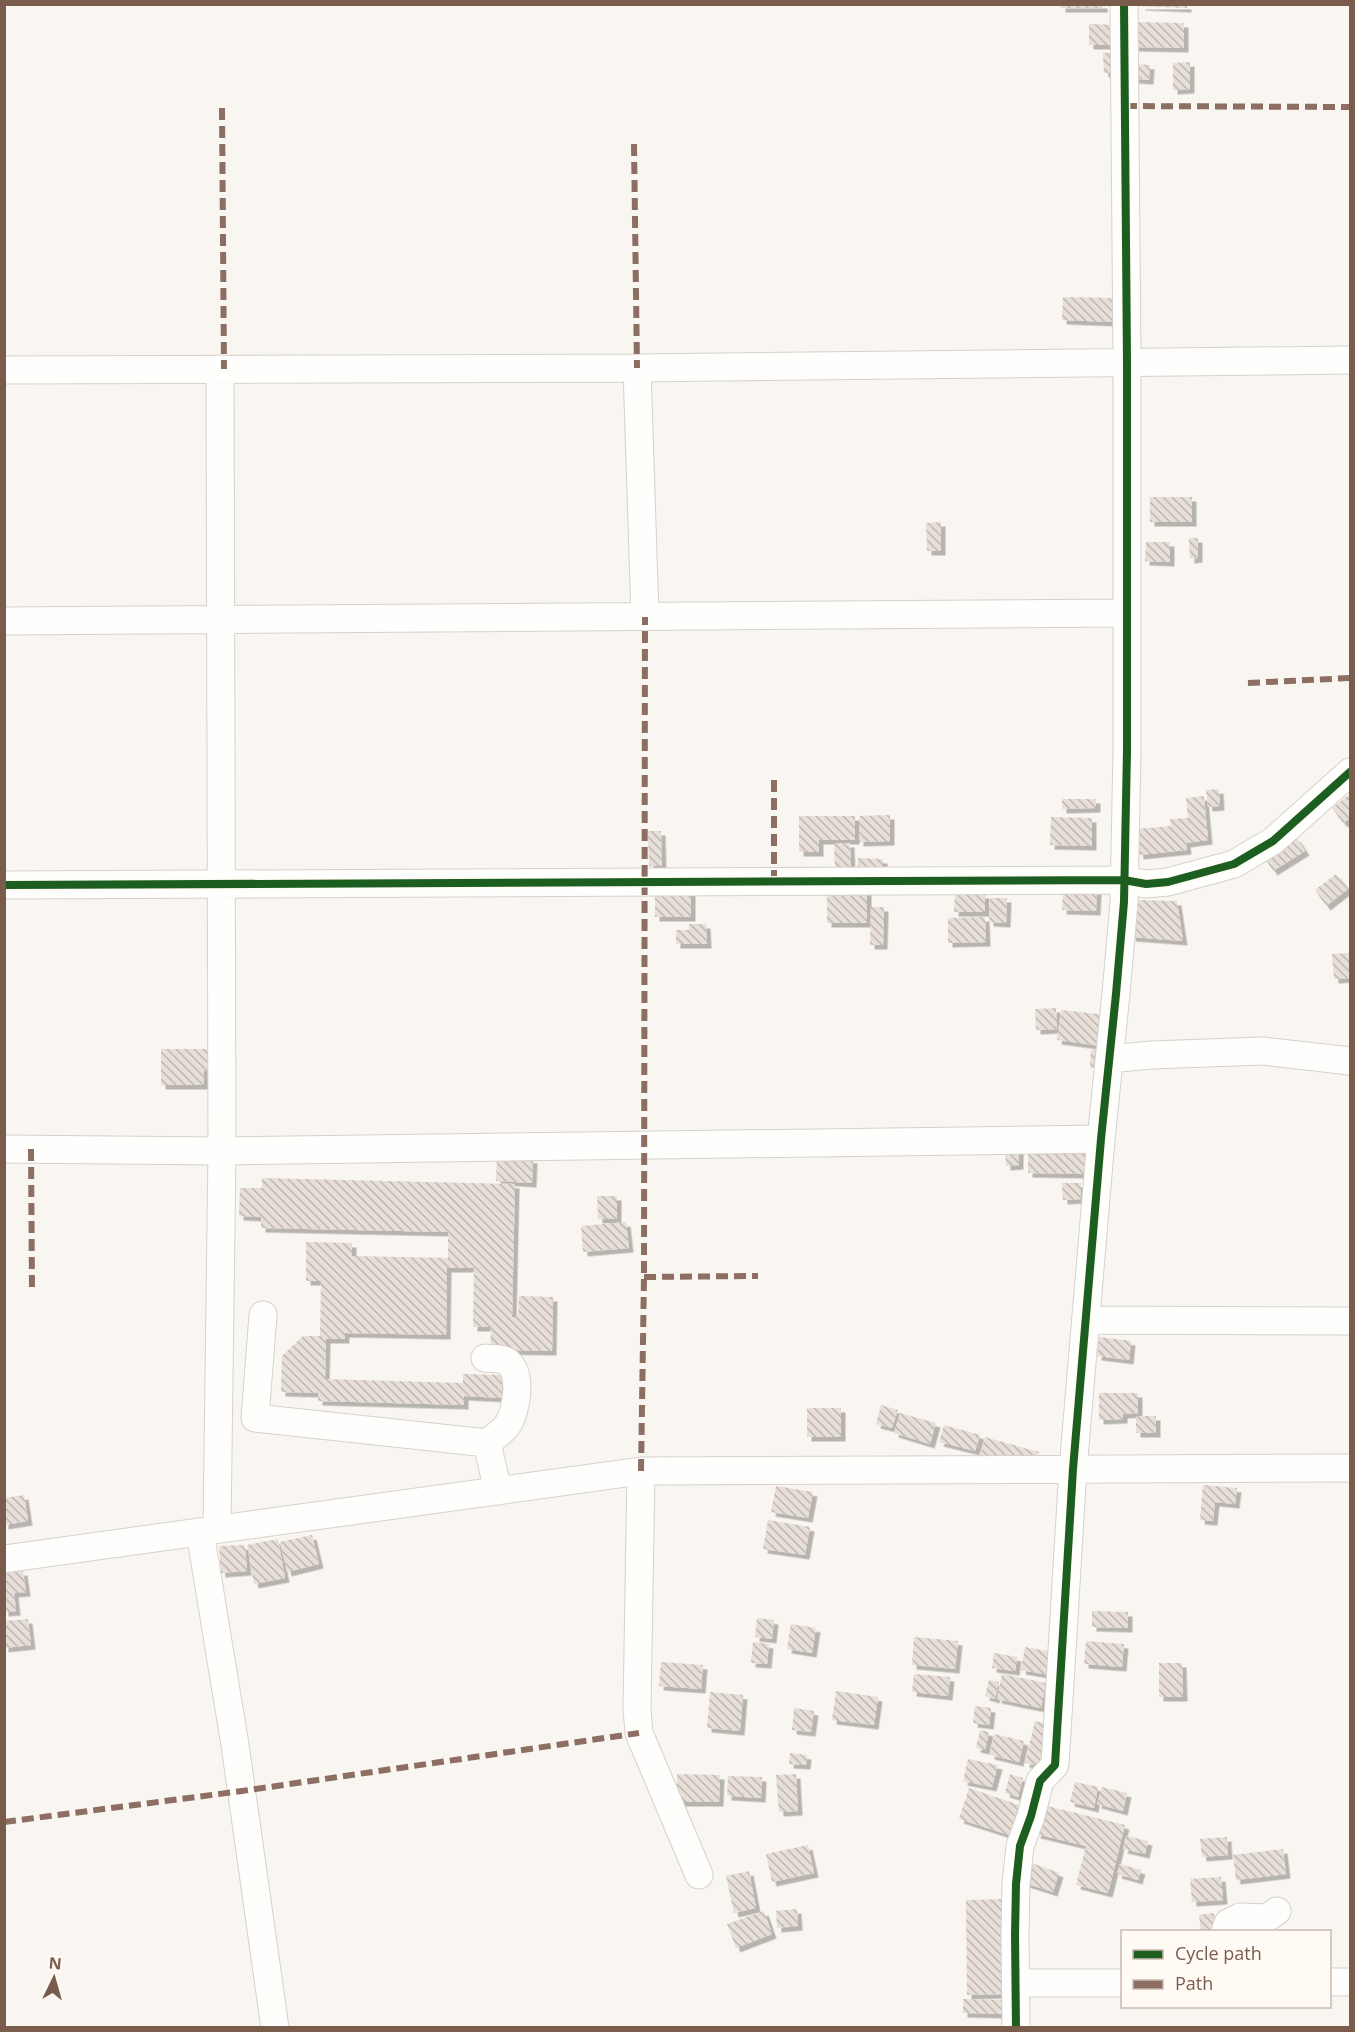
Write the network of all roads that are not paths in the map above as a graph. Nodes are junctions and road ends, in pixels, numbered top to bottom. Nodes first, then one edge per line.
1 (1124, 4) edge
2 (1350, 360) edge
3 (1127, 362) junction
4 (637, 368) junction
5 (220, 369) junction
6 (4, 370) edge
7 (1125, 613) junction
8 (645, 617) junction
9 (220, 620) junction
10 (4, 621) edge
11 (1350, 772) edge
12 (1124, 880) junction
13 (221, 883) junction
14 (4, 885) edge
15 (1109, 1059) junction
16 (1350, 1061) edge
17 (1101, 1139) junction
18 (4, 1149) edge
19 (222, 1151) junction
20 (263, 1315) dead end
21 (1087, 1320) junction
22 (1350, 1321) edge
23 (485, 1358) dead end
24 (487, 1443) junction
25 (1350, 1468) edge
26 (1073, 1469) junction
27 (641, 1471) junction
28 (498, 1491) junction
29 (209, 1530) junction
30 (4, 1559) edge
31 (699, 1875) dead end
32 (1277, 1911) dead end
33 (1226, 1930) edge
34 (1331, 1982) edge
35 (1350, 1982) edge
36 (1016, 1983) junction
37 (1121, 1983) edge
38 (275, 2028) edge
39 (1016, 2028) edge

1 - 3 street
2 - 3 street
3 - 4 street
3 - 7 street
4 - 5 street
4 - 8 street
5 - 6 street
5 - 9 street
7 - 8 street
7 - 12 street
8 - 9 street
9 - 10 street
9 - 13 street
11 - 12 street
12 - 13 street
12 - 15 street
13 - 14 street
13 - 19 street
15 - 16 street
15 - 17 street
17 - 19 street
17 - 21 street
18 - 19 street
19 - 29 street
20 - 24 street
21 - 22 street
21 - 26 street
23 - 24 street
24 - 28 street
25 - 26 street
26 - 27 street
26 - 36 street
27 - 28 street
27 - 31 street
28 - 29 street
29 - 30 street
29 - 38 street
32 - 33 street
34 - 35 street
36 - 37 street
36 - 39 street

